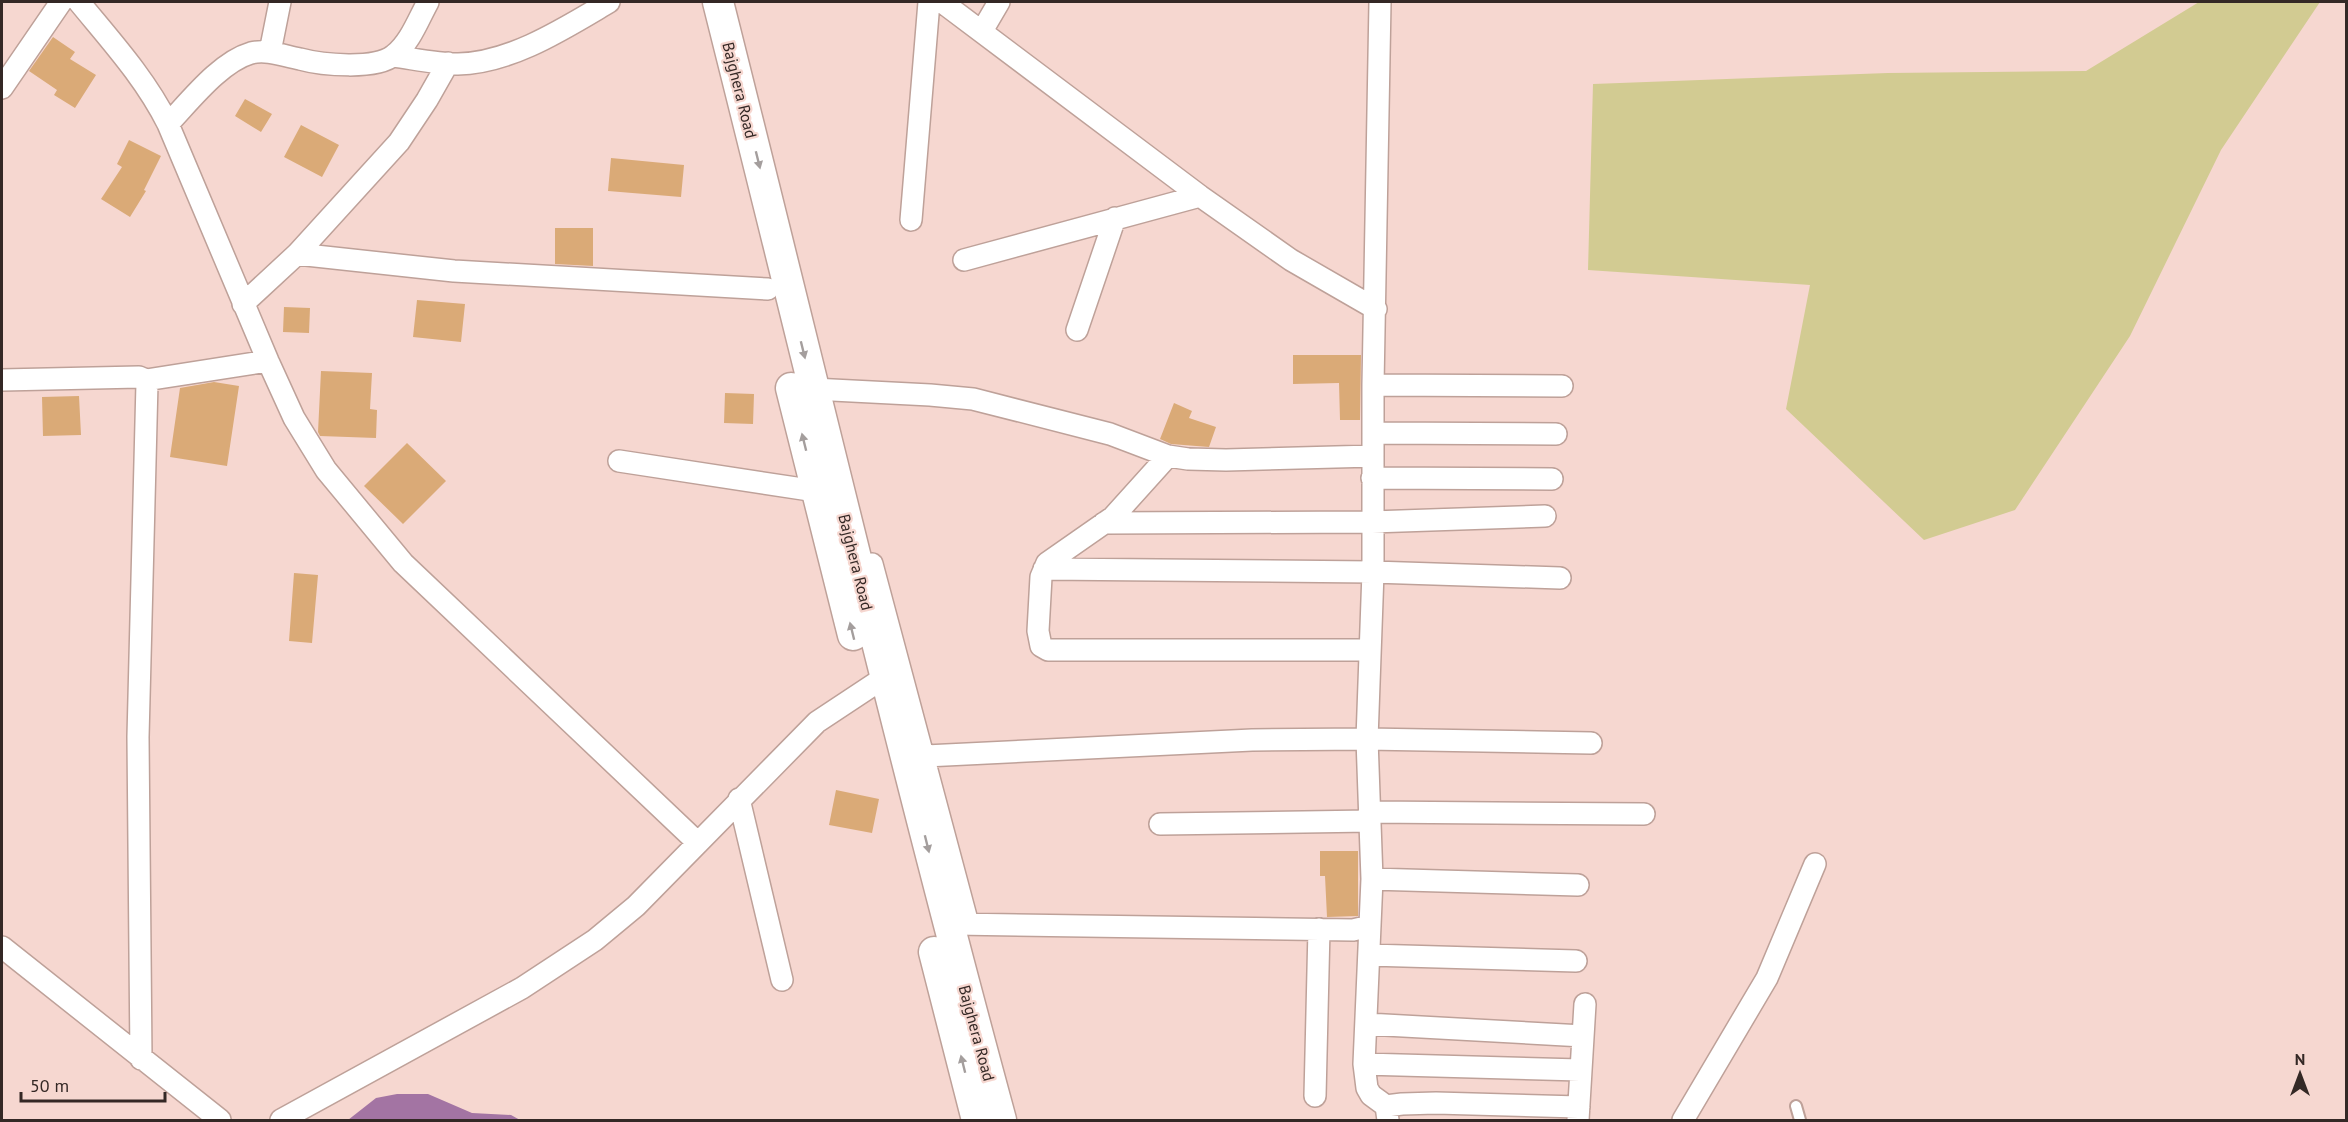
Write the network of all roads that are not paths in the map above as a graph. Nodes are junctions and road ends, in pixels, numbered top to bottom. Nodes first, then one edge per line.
1 (61, 2) edge
2 (79, 2) edge
3 (280, 2) edge
4 (428, 2) edge
5 (609, 2) edge
6 (697, 2) edge
7 (718, 2) edge
8 (929, 2) edge
9 (942, 2) edge
10 (999, 2) edge
11 (1380, 2) edge
12 (982, 31) junction
13 (270, 52) junction
14 (394, 56) junction
15 (448, 63) junction
16 (2, 88) edge
17 (168, 123) junction
18 (1200, 196) junction
19 (1115, 218) junction
20 (911, 219) dead end
21 (297, 254) junction
22 (964, 260) dead end
23 (768, 289) junction
24 (243, 304) junction
25 (1376, 309) junction
26 (1077, 330) dead end
27 (268, 361) junction
28 (2, 380) edge
29 (146, 380) junction
30 (1373, 385) junction
31 (1562, 386) dead end
32 (819, 389) junction
33 (1373, 433) junction
34 (1556, 434) dead end
35 (1168, 456) junction
36 (1373, 456) junction
37 (619, 461) dead end
38 (1372, 478) junction
39 (1552, 479) dead end
40 (816, 490) junction
41 (1545, 516) dead end
42 (1372, 522) junction
43 (1104, 524) junction
44 (1044, 569) junction
45 (1373, 572) junction
46 (1560, 578) dead end
47 (1369, 651) junction
48 (876, 683) junction
49 (1367, 740) junction
50 (1591, 743) dead end
51 (915, 757) junction
52 (739, 799) junction
53 (1644, 814) dead end
54 (1370, 816) junction
55 (1160, 824) dead end
56 (698, 843) junction
57 (1815, 864) dead end
58 (1372, 879) junction
59 (1578, 885) dead end
60 (958, 924) junction
61 (1370, 926) junction
62 (1319, 929) junction
63 (2, 947) edge
64 (1369, 955) junction
65 (1576, 961) dead end
66 (783, 980) dead end
67 (1585, 1004) dead end
68 (1367, 1024) junction
69 (1583, 1036) junction
70 (141, 1059) junction
71 (1364, 1064) junction
72 (1580, 1070) junction
73 (1315, 1096) dead end
74 (1796, 1106) dead end
75 (1387, 1113) edge
76 (1579, 1114) edge
77 (220, 1120) edge
78 (281, 1120) edge
79 (977, 1120) edge
80 (1001, 1120) edge
81 (1683, 1120) edge
82 (1800, 1120) edge

1 - 16 street
2 - 17 street
3 - 13 street
4 - 14 street
5 - 15 street
6 - 23 main road, Bajghera Road
7 -> 32 main road, Bajghera Road
8 - 20 street
9 - 12 street
10 - 12 street
11 - 25 street
12 - 18 street
13 - 14 street
13 - 17 street
14 - 15 street
15 - 21 street
17 - 24 street
18 - 19 street
18 - 25 street
19 - 22 street
19 - 26 street
21 - 23 street
21 - 24 street
40 -> 23 main road, Bajghera Road
24 - 27 street
25 - 30 street
27 - 29 street
27 - 56 street
28 - 29 street
29 - 70 street
30 - 31 street
30 - 33 street
32 - 35 street
32 - 48 main road, Bajghera Road
32 - 51 street
33 - 34 street
33 - 36 street
35 - 36 street
35 - 43 street
36 - 38 street
37 - 40 street
38 - 39 street
38 - 42 street
48 -> 40 main road, Bajghera Road
41 - 42 street
42 - 43 street
42 - 45 street
43 - 44 street
44 - 45 street
44 - 47 street
45 - 46 street
45 - 47 street
47 - 49 street
48 - 51 main road, Bajghera Road
48 - 52 street
79 -> 48 main road, Bajghera Road
49 - 50 street
49 - 51 street
49 - 54 street
51 - 60 main road, Bajghera Road
52 - 56 street
52 - 66 street
53 - 54 street
54 - 55 street
54 - 58 street
56 - 78 street
57 - 81 street
58 - 59 street
58 - 61 street
60 - 62 street
60 - 80 main road, Bajghera Road
61 - 62 street
61 - 64 street
62 - 73 street
63 - 70 street
64 - 65 street
64 - 68 street
67 - 69 street
68 - 69 street
68 - 71 street
69 - 72 street
70 - 77 street
71 - 72 street
71 - 75 street
72 - 76 street
74 - 82 lane
75 - 76 street

